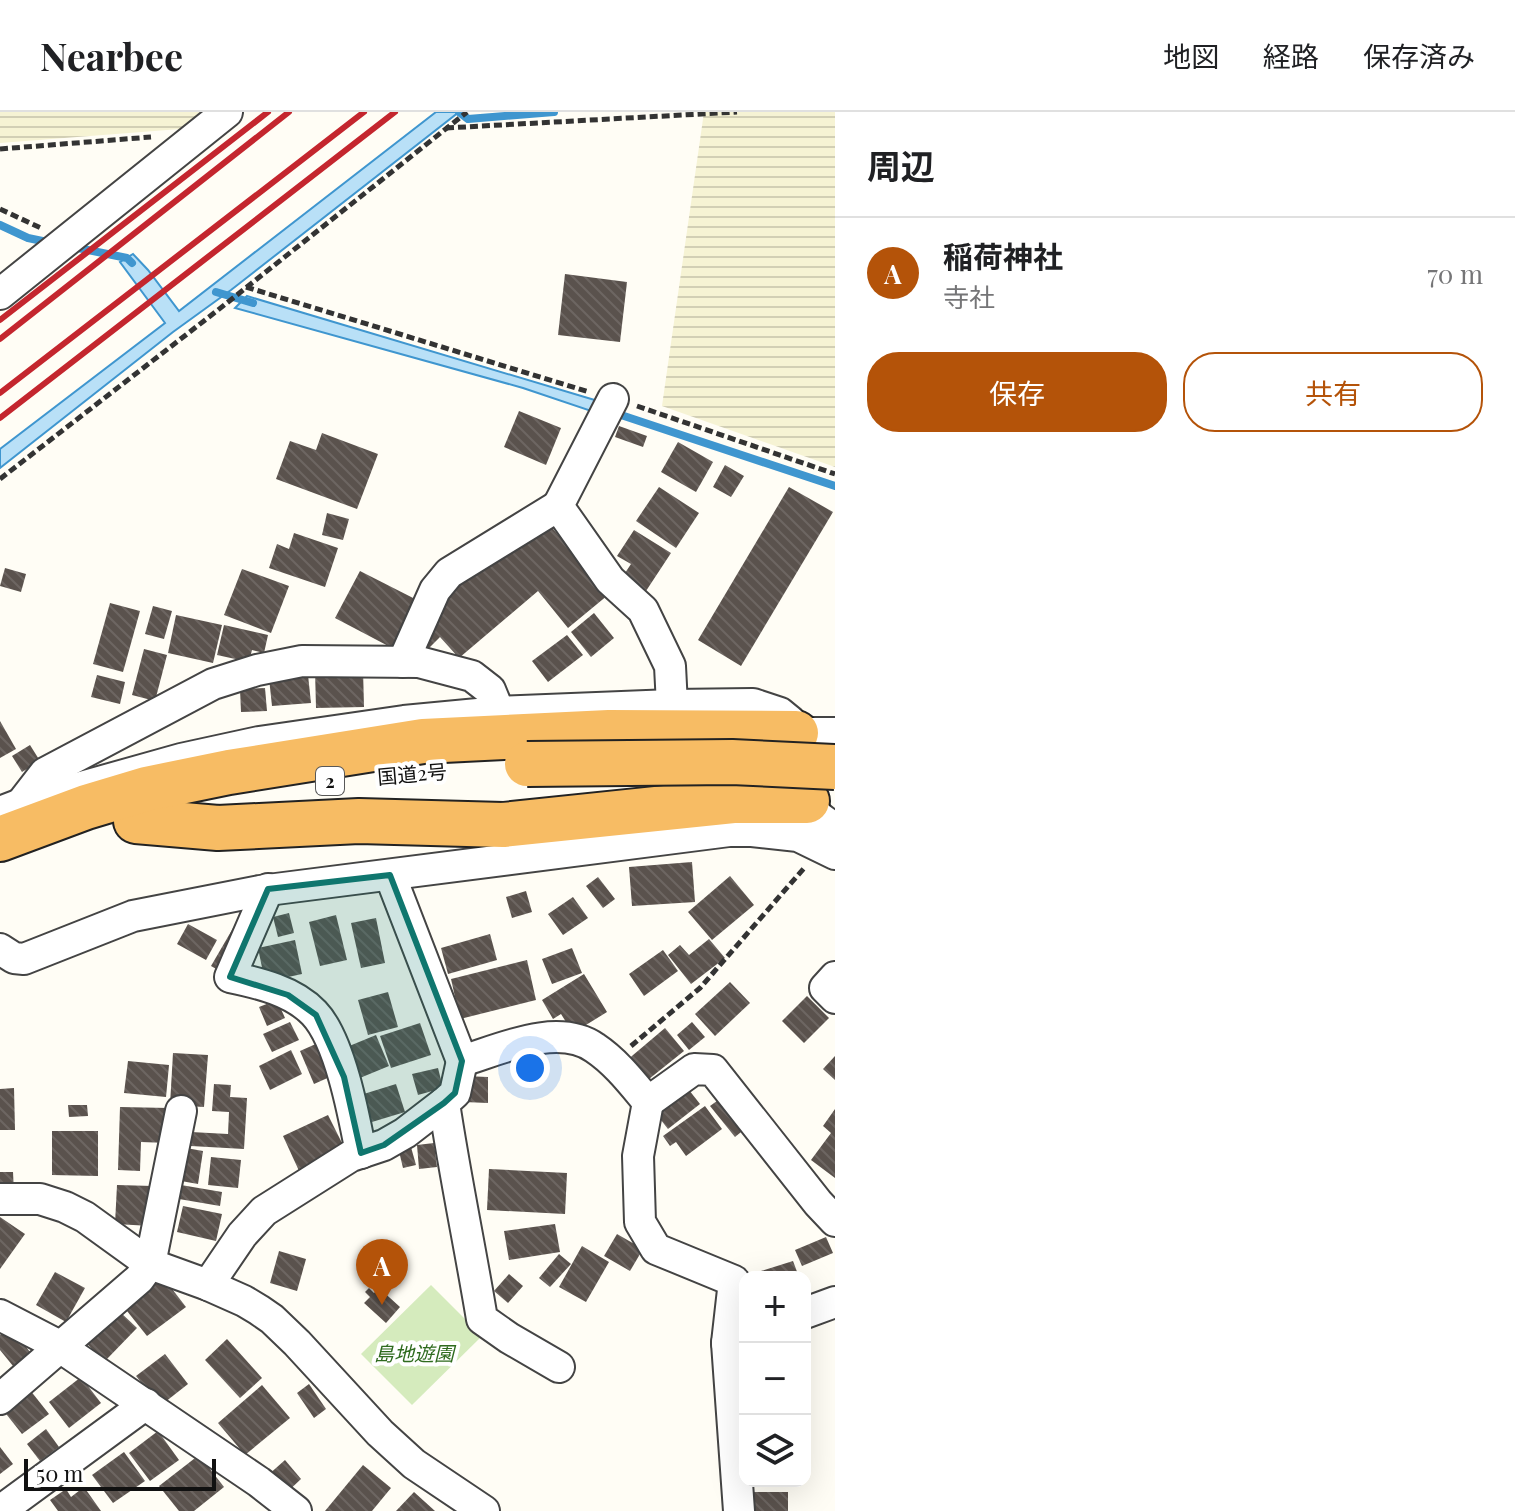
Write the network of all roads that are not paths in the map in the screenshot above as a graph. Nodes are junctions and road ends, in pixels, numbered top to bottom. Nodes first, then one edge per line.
1 (227, 112) edge
2 (0, 294) edge
3 (608, 407) road end
4 (558, 506) junction
5 (403, 662) junction
6 (672, 705) junction
7 (499, 712) junction
8 (816, 733) edge
9 (835, 767) edge
10 (7, 818) edge
11 (136, 821) junction
12 (827, 827) edge
13 (0, 863) edge
14 (390, 875) junction
15 (268, 889) junction
16 (0, 949) edge
17 (835, 977) edge
18 (835, 998) edge
19 (462, 1061) junction
20 (648, 1102) junction
21 (444, 1103) junction
22 (181, 1111) dead end
23 (361, 1153) junction
24 (0, 1199) edge
25 (835, 1221) edge
26 (150, 1264) junction
27 (208, 1285) junction
28 (835, 1302) edge
29 (811, 1311) edge
30 (0, 1315) edge
31 (736, 1340) edge
32 (60, 1348) junction
33 (559, 1367) dead end
34 (0, 1399) edge
35 (146, 1404) junction
36 (0, 1511) edge
37 (296, 1511) edge
38 (484, 1511) edge
39 (739, 1511) edge

1 - 2 street
3 - 4 street
4 - 5 street
4 - 6 street
5 - 7 street
5 - 10 street
6 - 7 street
6 - 8 street
7 - 10 street
8 - 10 highway
8 - 12 street
9 - 11 highway, 国道2号 / 2, bridge
11 - 12 highway
11 - 13 highway, 国道2号 / 2
12 - 14 street
14 - 15 street
14 - 19 street
15 - 16 street
15 - 23 street
17 - 18 street
19 - 20 street
19 - 21 street
20 - 25 street
20 - 31 street
21 - 23 street
21 - 33 street
22 - 26 street
23 - 27 street
24 - 26 street
26 - 27 street
26 - 32 street
27 - 38 street
28 - 29 street
30 - 32 street
31 - 39 street
32 - 34 street
32 - 35 street
35 - 36 street
35 - 37 street

